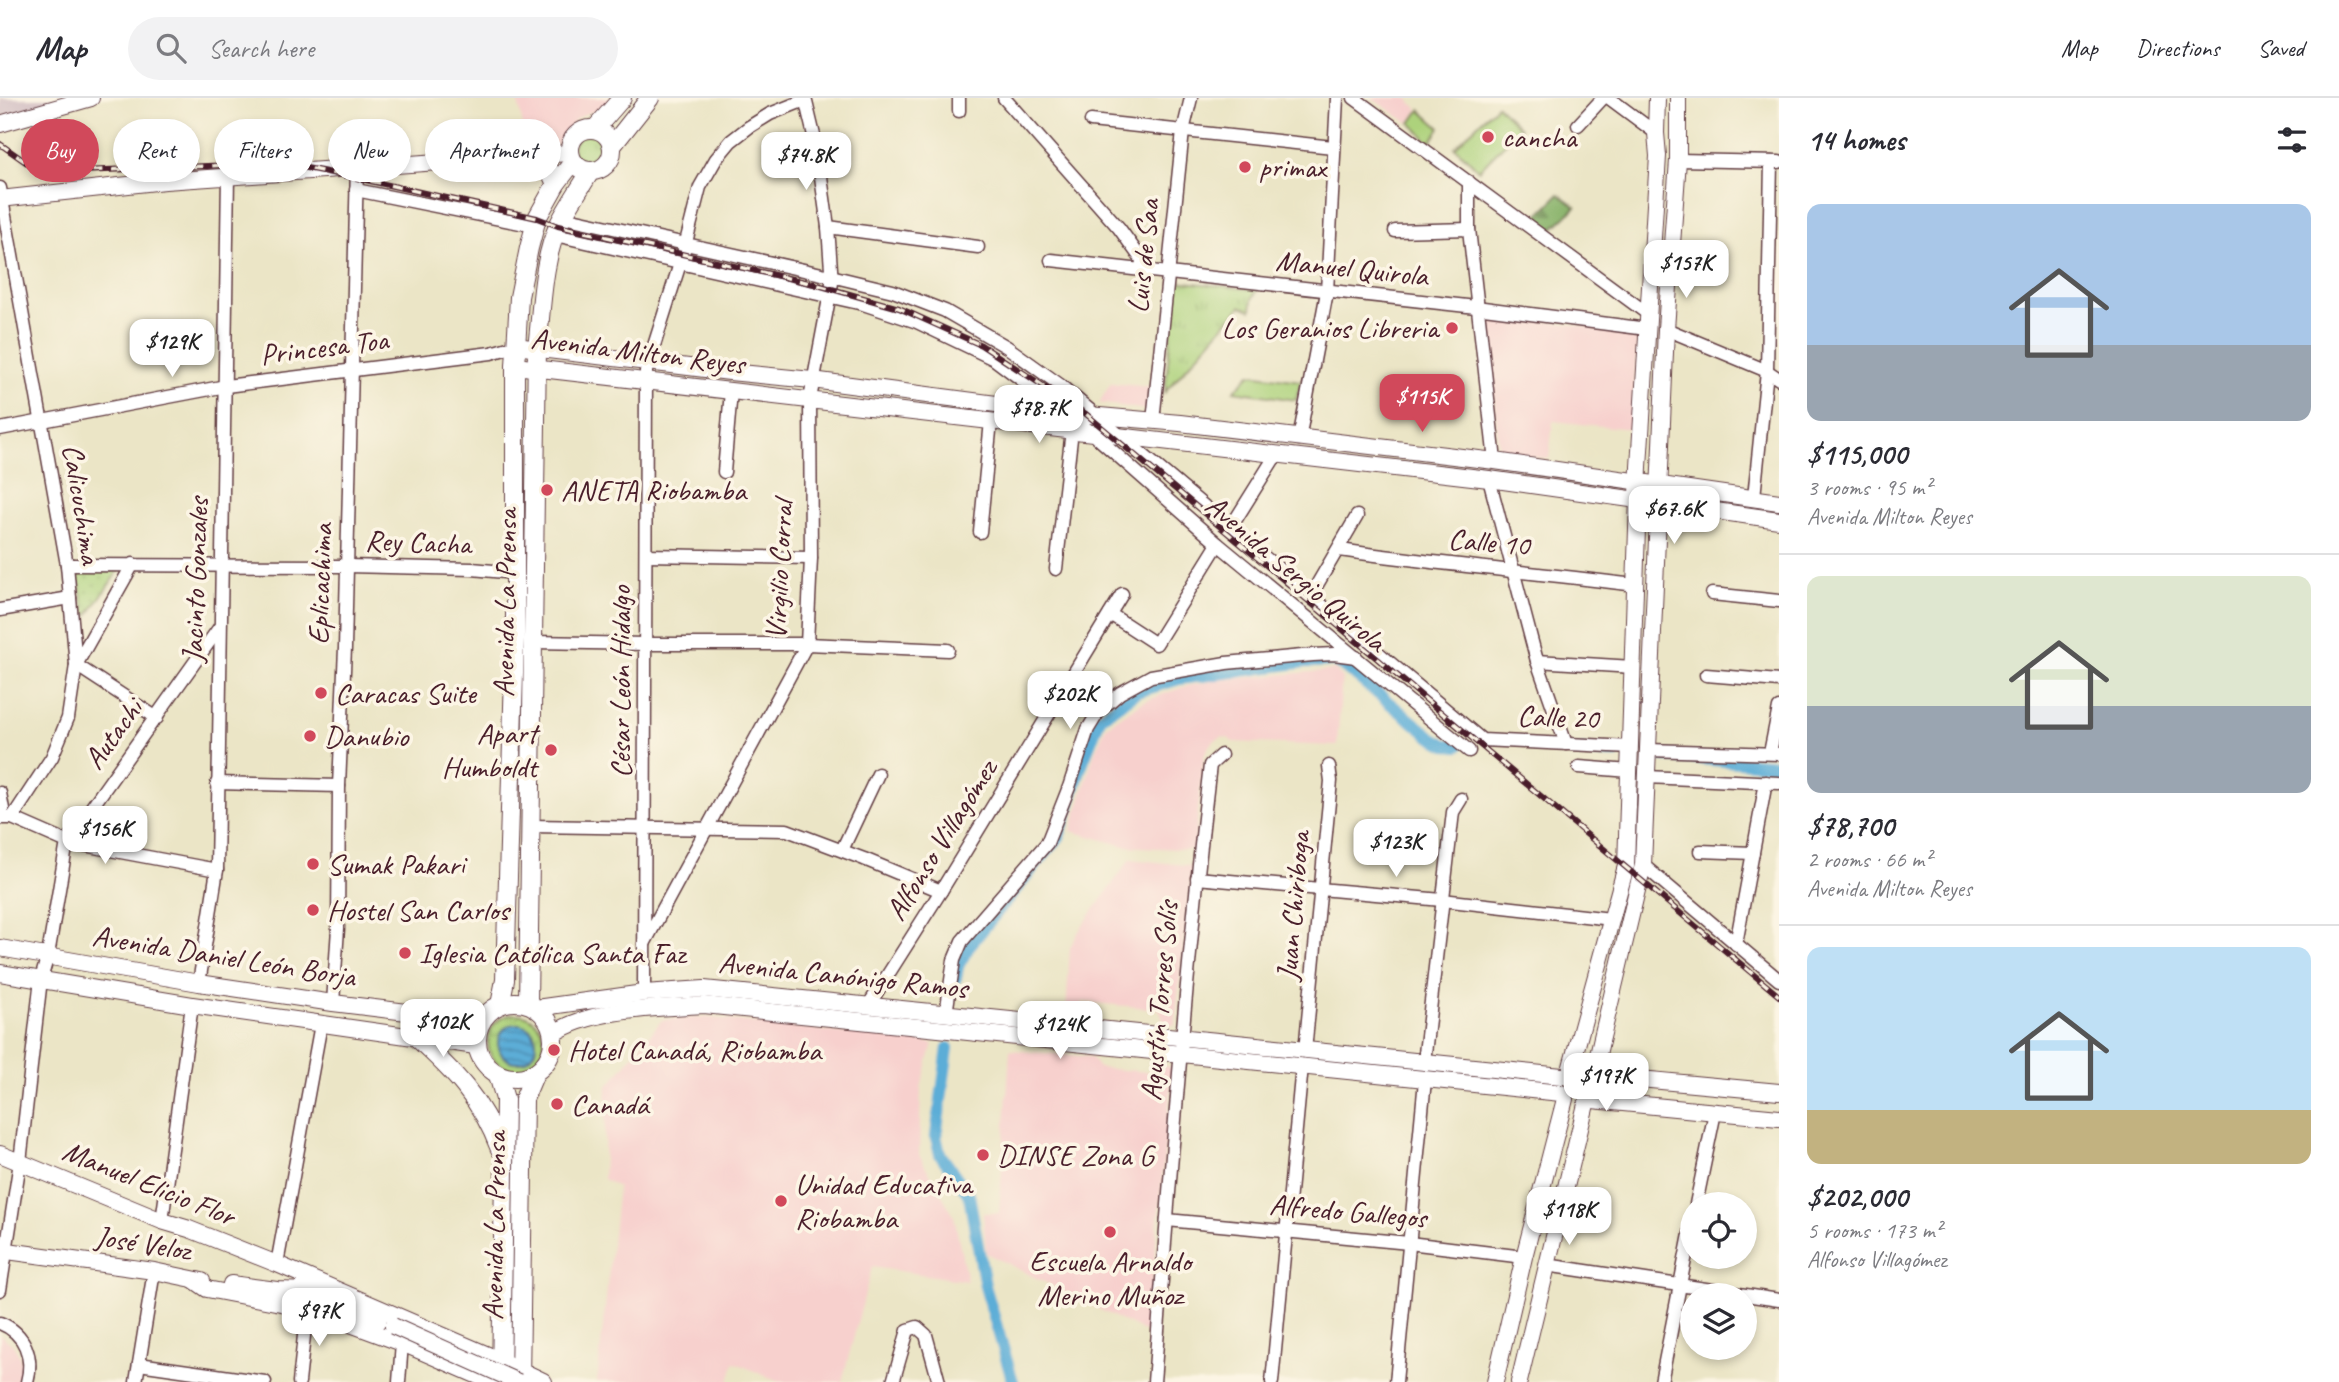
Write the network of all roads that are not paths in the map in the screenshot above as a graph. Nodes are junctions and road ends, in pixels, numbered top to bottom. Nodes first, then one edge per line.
1 (91, 98) edge
2 (622, 98) edge
3 (650, 98) edge
4 (1004, 98) edge
5 (1191, 98) edge
6 (1337, 98) edge
7 (1354, 98) edge
8 (1603, 98) edge
9 (1609, 98) edge
10 (1657, 98) edge
11 (1678, 98) edge
12 (805, 99) edge
13 (1091, 121) dead end
14 (0, 124) edge
15 (1578, 125) dead end
16 (595, 129) junction
17 (1183, 131) junction
18 (1656, 133) junction
19 (612, 146) junction
20 (1333, 147) junction
21 (561, 157) edge
22 (571, 158) junction
23 (1678, 160) junction
24 (1775, 162) edge
25 (590, 172) junction
26 (214, 177) edge
27 (228, 182) edge
28 (356, 182) edge
29 (1469, 182) junction
30 (556, 184) joint
31 (356, 190) junction
32 (1, 195) edge
33 (563, 217) junction
34 (535, 226) junction
35 (828, 227) junction
36 (1469, 229) junction
37 (1395, 231) dead end
38 (555, 235) junction
39 (684, 243) junction
40 (978, 247) dead end
41 (1051, 260) dead end
42 (680, 262) junction
43 (1141, 271) junction
44 (1167, 274) junction
45 (832, 279) junction
46 (1327, 292) junction
47 (829, 297) junction
48 (1476, 307) junction
49 (1648, 322) junction
50 (1666, 329) junction
51 (515, 346) junction
52 (537, 348) junction
53 (1766, 352) junction
54 (491, 353) junction
55 (1779, 357) edge
56 (515, 366) junction
57 (536, 368) junction
58 (352, 370) junction
59 (647, 371) junction
60 (1768, 372) junction
61 (1779, 379) edge
62 (812, 380) junction
63 (226, 386) junction
64 (731, 391) junction
65 (810, 399) junction
66 (1065, 413) junction
67 (1099, 416) junction
68 (42, 421) junction
69 (991, 421) junction
70 (1153, 421) junction
71 (0, 429) edge
72 (1072, 430) junction
73 (1091, 432) junction
74 (1122, 436) junction
75 (1299, 439) junction
76 (1276, 455) junction
77 (1494, 461) junction
78 (724, 472) dead end
79 (1489, 479) junction
80 (1639, 481) junction
81 (1658, 484) junction
82 (1754, 497) junction
83 (1639, 500) junction
84 (1658, 502) junction
85 (1779, 502) edge
86 (1357, 516) dead end
87 (1779, 520) edge
88 (1231, 527) junction
89 (980, 532) dead end
90 (1218, 544) junction
91 (1339, 550) junction
92 (646, 555) junction
93 (811, 558) junction
94 (133, 564) junction
95 (67, 565) junction
96 (223, 566) junction
97 (347, 566) junction
98 (1056, 569) dead end
99 (1513, 570) junction
100 (515, 573) junction
101 (1636, 585) junction
102 (1122, 594) dead end
103 (1712, 594) dead end
104 (1311, 595) junction
105 (70, 598) junction
106 (1779, 601) edge
107 (0, 610) edge
108 (1110, 614) junction
109 (219, 627) junction
110 (533, 642) junction
111 (807, 644) junction
112 (646, 645) junction
113 (948, 650) dead end
114 (1356, 657) junction
115 (1537, 661) junction
116 (76, 665) junction
117 (1633, 667) junction
118 (1706, 675) dead end
119 (1779, 681) edge
120 (1779, 708) edge
121 (157, 718) junction
122 (1482, 740) joint
123 (1566, 744) junction
124 (1631, 747) junction
125 (1648, 750) junction
126 (1469, 751) dead end
127 (1774, 754) edge
128 (1221, 755) dead end
129 (1329, 766) dead end
130 (1579, 767) dead end
131 (1629, 771) junction
132 (878, 774) dead end
133 (1647, 777) junction
134 (1773, 782) edge
135 (218, 783) junction
136 (339, 786) junction
137 (0, 793) edge
138 (1461, 799) dead end
139 (4, 817) edge
140 (530, 826) junction
141 (646, 827) junction
142 (708, 827) junction
143 (67, 842) junction
144 (842, 850) junction
145 (1700, 851) dead end
146 (1753, 853) junction
147 (1643, 865) junction
148 (216, 870) junction
149 (1197, 878) junction
150 (1321, 889) junction
151 (941, 891) junction
152 (1442, 900) junction
153 (1611, 919) junction
154 (1736, 944) junction
155 (0, 948) edge
156 (642, 948) junction
157 (48, 955) junction
158 (0, 973) edge
159 (41, 979) junction
160 (1779, 980) edge
161 (199, 983) junction
162 (644, 993) junction
163 (333, 1003) junction
164 (192, 1005) junction
165 (500, 1005) junction
166 (532, 1006) junction
167 (867, 1006) junction
168 (946, 1014) junction
169 (481, 1021) junction
170 (321, 1024) junction
171 (553, 1034) junction
172 (415, 1036) junction
173 (1182, 1037) junction
174 (476, 1046) junction
175 (1180, 1055) junction
176 (1304, 1058) junction
177 (1424, 1062) junction
178 (536, 1073) junction
179 (1595, 1073) junction
180 (498, 1075) junction
181 (1425, 1080) junction
182 (1565, 1084) junction
183 (1779, 1092) edge
184 (1589, 1102) junction
185 (1715, 1112) junction
186 (1779, 1118) edge
187 (0, 1154) edge
188 (504, 1159) junction
189 (20, 1162) junction
190 (1698, 1192) edge
191 (1167, 1220) junction
192 (162, 1222) junction
193 (189, 1229) junction
194 (1288, 1233) junction
195 (1409, 1243) junction
196 (4, 1251) edge
197 (1524, 1257) junction
198 (277, 1264) junction
199 (1546, 1265) junction
200 (154, 1271) junction
201 (194, 1280) junction
202 (1680, 1285) joint
203 (0, 1290) edge
204 (310, 1291) junction
205 (1757, 1297) edge
206 (1779, 1300) edge
207 (307, 1308) junction
208 (0, 1323) edge
209 (402, 1343) junction
210 (502, 1362) junction
211 (139, 1364) junction
212 (519, 1378) edge
213 (27, 1382) edge
214 (136, 1382) edge
215 (265, 1382) edge
216 (299, 1382) edge
217 (399, 1382) edge
218 (492, 1382) edge
219 (501, 1382) edge
220 (543, 1382) edge
221 (893, 1382) edge
222 (939, 1382) edge
223 (1154, 1382) edge
224 (1272, 1382) edge
225 (1396, 1382) edge
226 (1495, 1382) edge
227 (1519, 1382) edge
228 (1661, 1382) edge

1 - 14 street
2 - 16 main road
3 - 19 main road
4 - 43 street
5 - 17 street, Luis de Saa
6 - 20 street
7 - 29 street
8 - 15 street
9 - 18 street
10 - 18 street
11 - 23 street
12 - 35 street, Virgilio Corral
12 - 39 street, César León Hidalgo
13 - 17 street
16 - 19 main road
16 - 22 main road
17 - 20 street
17 - 44 street, Luis de Saa
18 - 49 street
19 - 25 main road
20 - 46 street
21 - 22 street
22 - 25 main road
22 - 30 main road, Avenida La Prensa
23 - 24 street
23 - 50 street
24 - 53 street
25 - 33 main road, Avenida La Prensa
26 - 32 street
27 - 63 street, Jacinto Gonzales
28 - 31 street, Eplicachima
29 - 36 street
29 - 49 street
30 - 34 main road, Avenida La Prensa
31 - 34 street
31 - 58 street, Eplicachima
32 - 68 street, Calicuchima
33 - 38 main road, Avenida La Prensa
33 - 39 street, Avenida Sergio Quirola
34 - 51 main road, Avenida La Prensa
35 - 40 street
35 - 45 street, Virgilio Corral
36 - 37 street
36 - 48 street
38 - 42 street, Avenida Sergio Quirola
38 - 52 main road, Avenida La Prensa
39 - 42 street, César León Hidalgo
39 - 45 street, Avenida Sergio Quirola
41 - 43 street, Manuel Quirola
42 - 47 street, Avenida Sergio Quirola
42 - 59 street, César León Hidalgo
43 - 44 street, Manuel Quirola
44 - 46 street, Manuel Quirola
44 - 70 street, Luis de Saa
45 - 47 street, Virgilio Corral
45 - 67 street, Avenida Sergio Quirola
46 - 48 street, Manuel Quirola
46 - 75 street
47 - 62 street, Virgilio Corral
47 - 66 street, Avenida Sergio Quirola
48 - 49 street, Manuel Quirola
48 - 77 street
49 - 80 street
50 - 60 street
50 - 81 street
51 - 52 street, Avenida Milton Reyes
51 - 54 street, Avenida Milton Reyes
51 - 56 main road, Avenida La Prensa
52 - 57 main road, Avenida La Prensa
52 - 59 street, Avenida Milton Reyes
53 - 55 street
53 - 60 street
54 - 56 street, Avenida Milton Reyes
54 - 58 street, Princesa Toa
56 - 57 street, Avenida Milton Reyes
56 - 100 main road, Avenida La Prensa
57 - 59 street, Avenida Milton Reyes
57 - 110 main road, Avenida La Prensa
58 - 63 street, Princesa Toa
58 - 97 street, Eplicachima
59 - 62 street, Avenida Milton Reyes
59 - 64 street, Avenida Milton Reyes
59 - 92 street, César León Hidalgo
60 - 61 street
60 - 82 street
62 - 65 street, Virgilio Corral
62 - 66 street, Avenida Milton Reyes
63 - 68 street, Princesa Toa
63 - 96 street, Jacinto Gonzales
64 - 65 street, Avenida Milton Reyes
64 - 78 street
65 - 69 street, Avenida Milton Reyes
65 - 93 street, Virgilio Corral
66 - 67 street, Avenida Milton Reyes
66 - 73 street, Avenida Sergio Quirola
67 - 70 street, Avenida Milton Reyes
67 - 74 street, Avenida Sergio Quirola
68 - 71 street, Princesa Toa
68 - 95 street, Calicuchima
69 - 72 street, Avenida Milton Reyes
69 - 89 street
70 - 75 street, Avenida Milton Reyes
72 - 73 street, Avenida Milton Reyes
72 - 98 street
73 - 74 street, Avenida Milton Reyes
73 - 90 street, Avenida Sergio Quirola
74 - 76 street, Avenida Milton Reyes
74 - 88 street, Avenida Sergio Quirola
75 - 77 street, Avenida Milton Reyes
76 - 79 street, Avenida Milton Reyes
76 - 88 street
77 - 80 street, Avenida Milton Reyes
79 - 83 street, Avenida Milton Reyes
79 - 99 street
80 - 81 street, Avenida Milton Reyes
80 - 83 street
81 - 82 street, Avenida Milton Reyes
81 - 84 street
82 - 85 street, Avenida Milton Reyes
83 - 84 street, Avenida Milton Reyes
83 - 101 street
84 - 87 street, Avenida Milton Reyes
84 - 125 street
86 - 91 street
88 - 104 street, Avenida Sergio Quirola
90 - 108 street
90 - 114 street, Avenida Sergio Quirola
91 - 99 street, Calle 10
91 - 104 street
92 - 93 street
92 - 112 street, César León Hidalgo
93 - 111 street, Virgilio Corral
94 - 95 street, Rey Cacha
94 - 96 street, Rey Cacha
94 - 116 street
95 - 105 street, Calicuchima
96 - 97 street, Rey Cacha
96 - 109 street, Jacinto Gonzales
97 - 100 street, Rey Cacha
97 - 136 street, Eplicachima
99 - 101 street, Calle 10
99 - 115 street
100 - 165 main road, Avenida La Prensa
101 - 117 street
102 - 108 street, Alfonso Villagómez
103 - 106 street
104 - 122 street, Avenida Sergio Quirola
105 - 107 street
105 - 116 street, Calicuchima
108 - 151 street, Alfonso Villagómez
109 - 121 street, Autachi
109 - 135 street, Jacinto Gonzales
110 - 112 street
110 - 140 main road, Avenida La Prensa
111 - 112 street
111 - 113 street
111 - 142 street, Virgilio Corral
112 - 141 street, César León Hidalgo
114 - 126 street, Avenida Sergio Quirola
114 - 168 street
115 - 117 street
115 - 123 street
116 - 121 street
116 - 139 street, Calicuchima
117 - 124 street
118 - 119 street
120 - 127 street
121 - 143 street, Autachi
122 - 123 street, Calle 20
123 - 124 street, Calle 20
124 - 131 street
125 - 127 street
125 - 133 street
128 - 149 street, Agustín Torres Solís
129 - 150 street, Juan Chiriboga
130 - 131 street
131 - 153 street
132 - 144 street
133 - 134 street
133 - 147 street
134 - 146 street
135 - 136 street
135 - 148 street, Jacinto Gonzales
136 - 163 street, Eplicachima
137 - 139 street
138 - 152 street
139 - 143 street
140 - 141 street
140 - 166 main road, Avenida La Prensa
141 - 142 street
141 - 156 street, César León Hidalgo
142 - 144 street
142 - 156 street, Virgilio Corral
143 - 148 street
143 - 157 street, Autachi
144 - 151 street
145 - 146 street
146 - 154 street
147 - 154 street
147 - 179 street
148 - 161 street, Jacinto Gonzales
149 - 150 street
149 - 173 street, Agustín Torres Solís
150 - 152 street
150 - 176 street, Juan Chiriboga
151 - 167 street, Alfonso Villagómez
152 - 153 street
152 - 177 street
153 - 182 street
154 - 160 street
155 - 157 street, Avenida Daniel León Borja
156 - 162 street, César León Hidalgo
157 - 159 street, Autachi
157 - 161 street, Avenida Daniel León Borja
158 - 159 street, Avenida Daniel León Borja
159 - 164 street, Avenida Daniel León Borja
159 - 189 street, Autachi
161 - 163 street, Avenida Daniel León Borja
162 - 166 street, Avenida Canónigo Ramos
162 - 167 street, Avenida Canónigo Ramos
163 - 169 street, Avenida Daniel León Borja
164 - 170 street, Avenida Daniel León Borja
164 - 192 street
165 - 166 main road
165 - 169 main road
166 - 171 main road
167 - 168 street, Avenida Canónigo Ramos
168 - 173 street, Avenida Canónigo Ramos
169 - 174 main road
170 - 172 street, Avenida Daniel León Borja
170 - 198 street
171 - 175 street, Avenida Canónigo Ramos
171 - 178 main road
172 - 174 street, Avenida Daniel León Borja
172 - 188 main road
173 - 175 street, Agustín Torres Solís
173 - 176 street, Avenida Canónigo Ramos
174 - 180 main road
175 - 176 street, Avenida Canónigo Ramos
175 - 191 street, Agustín Torres Solís
176 - 177 street, Avenida Canónigo Ramos
176 - 181 street, Avenida Canónigo Ramos
176 - 194 street, Juan Chiriboga
177 - 182 street, Avenida Canónigo Ramos
178 - 180 main road
178 - 212 main road, Avenida La Prensa
179 - 182 street, Avenida Canónigo Ramos
179 - 183 street, Avenida Canónigo Ramos
179 - 184 street
180 - 188 main road, Avenida La Prensa
181 - 182 street, Avenida Canónigo Ramos
181 - 195 street
182 - 184 street, Avenida Canónigo Ramos
182 - 197 street
184 - 185 street, Avenida Canónigo Ramos
184 - 199 street
185 - 186 street, Avenida Canónigo Ramos
185 - 190 street
187 - 189 street, Manuel Elicio Flor
188 - 210 main road, Avenida La Prensa
189 - 192 street, Manuel Elicio Flor
189 - 196 street, Autachi
191 - 194 street, Alfredo Gallegos
191 - 223 street, Agustín Torres Solís
192 - 193 street, Manuel Elicio Flor
193 - 198 street, Manuel Elicio Flor
193 - 204 street
194 - 195 street, Alfredo Gallegos
194 - 224 street, Juan Chiriboga
195 - 197 street, Alfredo Gallegos
195 - 225 street
196 - 200 street, José Veloz
196 - 203 street, Autachi
197 - 226 street
198 - 210 street, Manuel Elicio Flor
199 - 202 street
199 - 227 street
200 - 201 street, José Veloz
200 - 211 street
201 - 204 street, José Veloz
201 - 207 street
202 - 228 street
204 - 212 street, bridge
205 - 206 street
207 - 209 street
207 - 216 street
208 - 213 street
209 - 217 street
209 - 218 street
210 - 212 street, Manuel Elicio Flor
210 - 219 main road, Avenida La Prensa
211 - 214 street
211 - 215 street
212 - 220 main road
221 - 222 street

